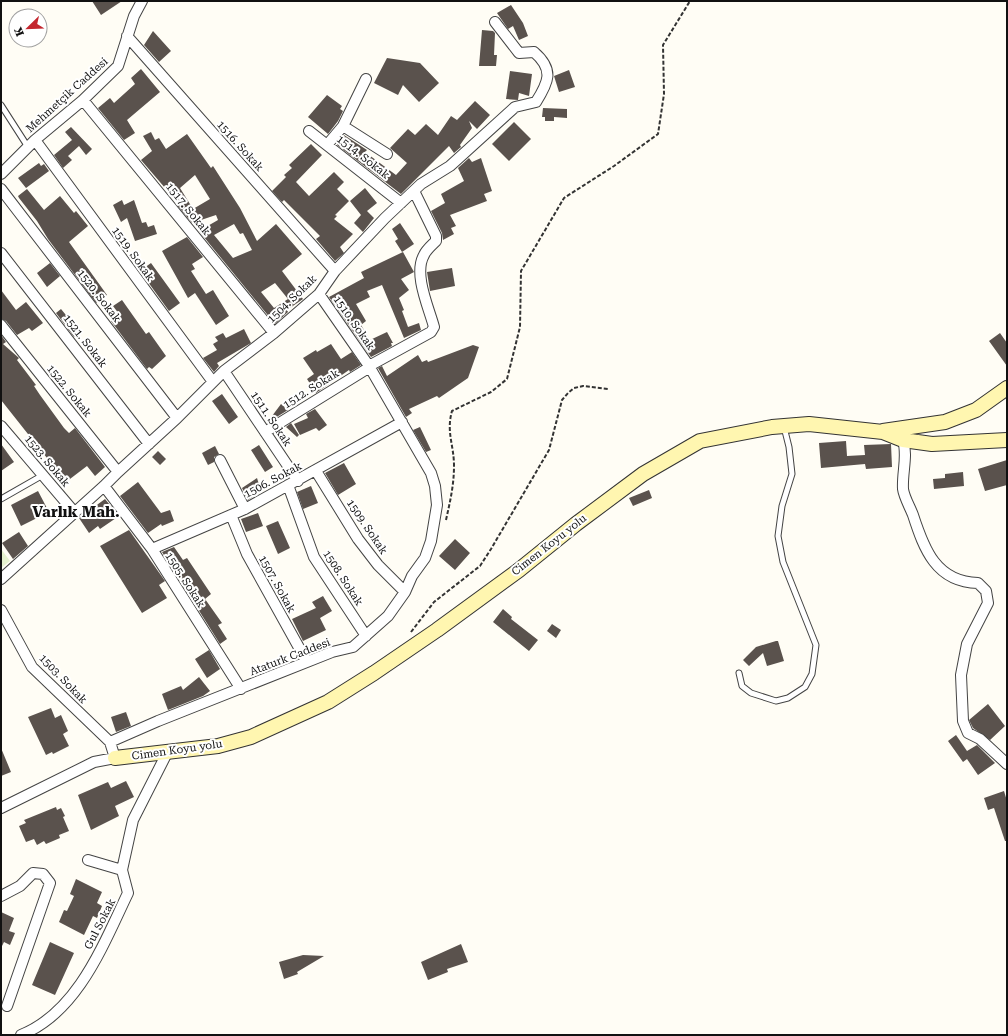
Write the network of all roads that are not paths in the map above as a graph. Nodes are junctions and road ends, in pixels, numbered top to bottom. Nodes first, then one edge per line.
1 (142, 1) edge
2 (495, 22) dead end
3 (128, 36) junction
4 (366, 79) dead end
5 (83, 100) junction
6 (1, 105) edge
7 (343, 126) junction
8 (309, 131) dead end
9 (31, 144) junction
10 (327, 145) junction
11 (387, 154) dead end
12 (1, 174) edge
13 (1, 189) edge
14 (414, 191) junction
15 (401, 203) junction
16 (1, 253) edge
17 (336, 271) junction
18 (319, 294) junction
19 (1, 325) edge
20 (274, 333) junction
21 (369, 367) junction
22 (224, 371) junction
23 (213, 382) junction
24 (1007, 388) edge
25 (177, 418) junction
26 (402, 422) junction
27 (1, 426) edge
28 (784, 426) junction
29 (265, 432) junction
30 (883, 432) junction
31 (904, 440) junction
32 (1007, 440) edge
33 (149, 444) junction
34 (220, 460) dead end
35 (316, 471) junction
36 (118, 472) junction
37 (43, 475) junction
38 (298, 481) junction
39 (288, 485) junction
40 (104, 486) junction
41 (1, 499) edge
42 (245, 509) junction
43 (75, 513) junction
44 (231, 515) junction
45 (152, 549) junction
46 (1, 579) edge
47 (405, 592) junction
48 (1, 610) edge
49 (366, 636) junction
50 (307, 662) junction
51 (739, 673) dead end
52 (241, 689) junction
53 (110, 742) junction
54 (167, 753) junction
55 (115, 758) junction
56 (1007, 764) edge
57 (1, 808) edge
58 (88, 860) dead end
59 (122, 870) junction
60 (1, 896) edge
61 (7, 1006) dead end
62 (20, 1035) edge

1 - 3 street, Mehmetçik Caddesi
2 - 14 street, 1504. Sokak
3 - 5 street, Mehmetçik Caddesi
3 - 17 street, 1516. Sokak
4 - 7 street
5 - 9 street, Mehmetçik Caddesi
5 - 20 street, 1517. Sokak
6 - 9 lane
7 - 10 street
7 - 11 street
8 - 10 street, 1514. Sokak
9 - 12 street, Mehmetçik Caddesi
9 - 23 street, 1519. Sokak
10 - 15 street, 1514. Sokak
13 - 25 street, 1520. Sokak
14 - 15 street, 1504. Sokak
14 - 21 street, 1512. Sokak
15 - 17 street, 1504. Sokak
16 - 33 street, 1521. Sokak
17 - 18 street, 1504. Sokak
18 - 20 street, 1504. Sokak
18 - 21 street, 1510. Sokak
19 - 36 street, 1522. Sokak
20 - 22 street, 1504. Sokak
21 - 26 street, Ataturk Caddesi
21 - 29 street, 1512. Sokak
22 - 23 street, 1504. Sokak
22 - 29 street, 1511. Sokak
23 - 25 street, 1504. Sokak
24 - 30 street
25 - 33 street, 1504. Sokak
26 - 35 street, 1506. Sokak
26 - 47 street, Ataturk Caddesi
27 - 37 street, 1523. Sokak
28 - 30 street, Cimen Koyu yolu
28 - 51 lane
28 - 54 street, Cimen Koyu yolu
29 - 38 street, 1511. Sokak
30 - 31 street, Cimen Koyu yolu
31 - 32 street, Cimen Koyu yolu
31 - 56 street
33 - 36 street, 1504. Sokak
34 - 42 street
35 - 38 street, 1506. Sokak
35 - 47 street, 1509. Sokak
36 - 40 street, 1504. Sokak
37 - 41 lane
37 - 43 street, 1523. Sokak
38 - 39 street, 1506. Sokak
39 - 42 street, 1506. Sokak
39 - 49 street, 1508. Sokak
40 - 43 street, 1504. Sokak
40 - 45 street, 1505. Sokak
42 - 44 street, 1506. Sokak
43 - 46 street, 1504. Sokak
44 - 45 street, 1506. Sokak
44 - 50 street, 1507. Sokak
45 - 52 street, 1505. Sokak
47 - 49 street, Ataturk Caddesi
48 - 53 street, 1503. Sokak
49 - 50 street, Ataturk Caddesi
50 - 52 street, Ataturk Caddesi
52 - 53 street, Ataturk Caddesi
53 - 55 street, 1503. Sokak
54 - 55 street, Cimen Koyu yolu
54 - 59 street, Gul Sokak
55 - 57 street
58 - 59 street
59 - 62 street, Gul Sokak
60 - 61 street

